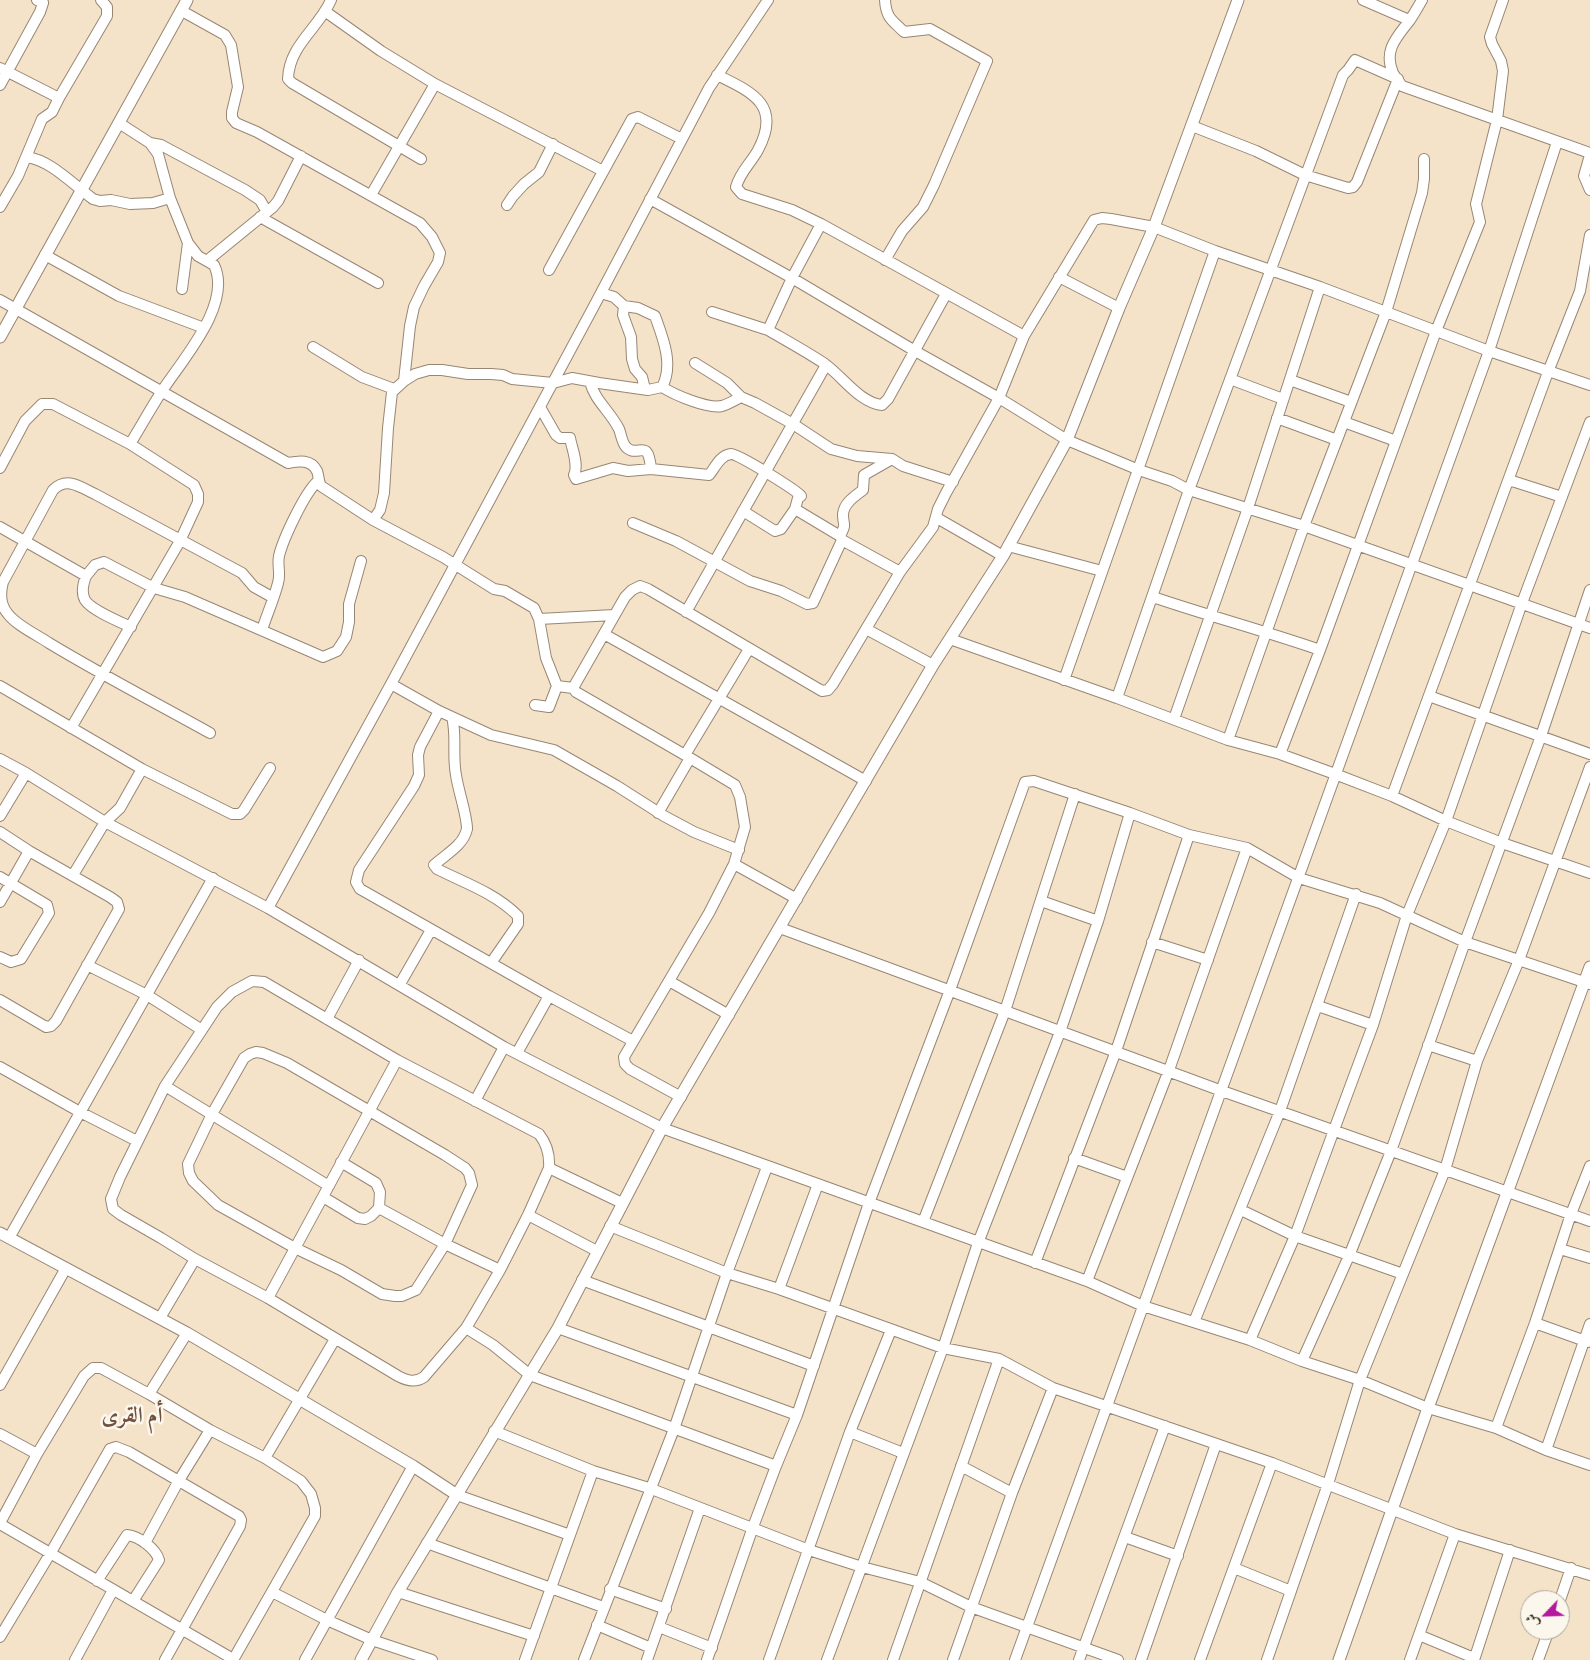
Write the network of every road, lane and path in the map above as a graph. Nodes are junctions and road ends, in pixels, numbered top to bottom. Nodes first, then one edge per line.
1 (37, 0) edge
2 (101, 0) edge
3 (188, 0) edge
4 (331, 0) edge
5 (768, 0) edge
6 (885, 0) edge
7 (1238, 0) edge
8 (1363, 0) edge
9 (1422, 0) edge
10 (1503, 0) edge
11 (182, 11) junction
12 (326, 12) junction
13 (1410, 20) junction
14 (4, 70) edge
15 (717, 76) junction
16 (1398, 79) junction
17 (435, 84) junction
18 (0, 85) edge
19 (60, 98) junction
20 (1497, 120) junction
21 (119, 124) junction
22 (1192, 126) junction
23 (682, 139) junction
24 (1557, 142) junction
25 (150, 143) junction
26 (553, 144) junction
27 (399, 146) junction
28 (1590, 154) edge
29 (301, 156) junction
30 (26, 157) junction
31 (421, 159) dead end
32 (1424, 159) dead end
33 (603, 171) junction
34 (1306, 175) junction
35 (81, 190) junction
36 (1590, 190) edge
37 (372, 195) junction
38 (170, 198) junction
39 (650, 200) junction
40 (508, 205) dead end
41 (0, 207) edge
42 (264, 215) junction
43 (821, 224) junction
44 (1154, 227) junction
45 (1590, 234) edge
46 (188, 243) junction
47 (1215, 251) junction
48 (45, 255) junction
49 (208, 260) junction
50 (885, 260) junction
51 (1271, 269) junction
52 (549, 270) dead end
53 (792, 278) junction
54 (1058, 278) junction
55 (378, 283) dead end
56 (1320, 287) junction
57 (182, 289) dead end
58 (601, 293) junction
59 (946, 294) junction
60 (0, 300) edge
61 (624, 306) junction
62 (1119, 308) junction
63 (15, 309) junction
64 (712, 312) dead end
65 (1386, 312) junction
66 (204, 328) junction
67 (768, 330) junction
68 (1436, 331) junction
69 (1024, 336) junction
70 (0, 337) edge
71 (313, 347) dead end
72 (915, 351) junction
73 (1489, 351) junction
74 (694, 363) dead end
75 (826, 365) junction
76 (1548, 372) junction
77 (1230, 379) junction
78 (404, 380) junction
79 (1290, 380) junction
80 (590, 382) junction
81 (553, 383) junction
82 (1590, 385) edge
83 (662, 387) junction
84 (394, 389) junction
85 (645, 389) junction
86 (162, 391) junction
87 (741, 397) junction
88 (999, 398) junction
89 (1283, 399) junction
90 (1351, 402) junction
91 (540, 407) junction
92 (1277, 418) junction
93 (1344, 422) junction
94 (1590, 422) edge
95 (793, 424) junction
96 (1067, 440) junction
97 (1337, 440) junction
98 (1396, 441) junction
99 (130, 444) junction
100 (892, 459) junction
101 (2, 461) edge
102 (652, 469) junction
103 (1139, 470) junction
104 (765, 473) junction
105 (1508, 480) junction
106 (318, 481) junction
107 (953, 482) junction
108 (1189, 490) junction
109 (1562, 497) junction
110 (1248, 508) junction
111 (795, 509) junction
112 (743, 511) junction
113 (937, 518) junction
114 (373, 520) junction
115 (633, 523) dead end
116 (1304, 526) junction
117 (0, 527) edge
118 (841, 538) junction
119 (180, 540) junction
120 (25, 542) junction
121 (1358, 545) junction
122 (1006, 551) junction
123 (361, 561) dead end
124 (714, 563) junction
125 (1410, 564) junction
126 (454, 565) junction
127 (1102, 571) junction
128 (900, 572) junction
129 (86, 576) junction
130 (1471, 585) junction
131 (154, 588) junction
132 (1590, 590) edge
133 (272, 597) junction
134 (1153, 597) junction
135 (1522, 603) junction
136 (686, 612) junction
137 (614, 615) junction
138 (1210, 617) junction
139 (540, 619) junction
140 (1578, 623) junction
141 (131, 627) junction
142 (1590, 628) edge
143 (866, 629) junction
144 (262, 630) junction
145 (1266, 632) junction
146 (604, 634) junction
147 (950, 638) junction
148 (749, 649) junction
149 (1320, 650) junction
150 (933, 665) junction
151 (102, 675) junction
152 (1064, 680) junction
153 (392, 684) junction
154 (557, 686) junction
155 (0, 688) edge
156 (574, 688) junction
157 (1429, 696) junction
158 (1118, 698) junction
159 (720, 699) junction
160 (535, 705) dead end
161 (439, 712) junction
162 (1483, 715) junction
163 (452, 717) junction
164 (1174, 720) junction
165 (71, 728) junction
166 (210, 733) dead end
167 (1541, 736) junction
168 (1228, 740) junction
169 (1280, 754) junction
170 (1590, 754) edge
171 (688, 756) junction
172 (0, 759) edge
173 (1590, 767) edge
174 (270, 768) dead end
175 (142, 769) junction
176 (26, 773) junction
177 (1335, 774) junction
178 (866, 781) junction
179 (1075, 794) junction
180 (1392, 796) junction
181 (658, 813) junction
182 (1130, 813) junction
183 (0, 816) edge
184 (1446, 821) junction
185 (105, 822) junction
186 (0, 832) edge
187 (1188, 835) junction
188 (1502, 843) junction
189 (1247, 848) junction
190 (29, 850) junction
191 (739, 850) junction
192 (1556, 860) junction
193 (734, 864) junction
194 (1590, 873) edge
195 (73, 875) junction
196 (0, 877) edge
197 (213, 878) junction
198 (1299, 878) junction
199 (11, 883) junction
200 (1356, 894) junction
201 (797, 899) junction
202 (1041, 901) junction
203 (0, 902) edge
204 (268, 908) junction
205 (1407, 915) junction
206 (1098, 921) junction
207 (780, 928) junction
208 (431, 930) junction
209 (1152, 942) junction
210 (1465, 942) junction
211 (0, 957) edge
212 (359, 960) junction
213 (1208, 960) junction
214 (1519, 960) junction
215 (491, 963) junction
216 (87, 965) junction
217 (1590, 967) edge
218 (669, 981) junction
219 (1587, 983) edge
220 (400, 984) junction
221 (950, 990) junction
222 (147, 995) junction
223 (549, 996) junction
224 (1, 1002) edge
225 (1318, 1006) junction
226 (1005, 1011) junction
227 (729, 1015) junction
228 (327, 1018) junction
229 (1373, 1025) junction
230 (202, 1030) junction
231 (1060, 1032) junction
232 (633, 1041) junction
233 (1428, 1045) junction
234 (504, 1047) junction
235 (1116, 1051) junction
236 (517, 1053) junction
237 (397, 1060) junction
238 (1477, 1061) junction
239 (0, 1067) edge
240 (1168, 1070) junction
241 (165, 1086) junction
242 (1222, 1091) junction
243 (681, 1096) junction
244 (475, 1101) junction
245 (1280, 1111) junction
246 (80, 1112) junction
247 (370, 1113) junction
248 (212, 1114) junction
249 (662, 1128) junction
250 (1334, 1130) junction
251 (137, 1141) junction
252 (1391, 1151) junction
253 (1074, 1158) junction
254 (341, 1162) junction
255 (1590, 1166) edge
256 (767, 1167) junction
257 (549, 1168) junction
258 (1445, 1170) junction
259 (1127, 1177) junction
260 (818, 1184) junction
261 (329, 1186) junction
262 (1508, 1193) junction
263 (323, 1197) junction
264 (622, 1203) junction
265 (869, 1203) junction
266 (379, 1208) junction
267 (1241, 1210) junction
268 (1571, 1214) junction
269 (528, 1215) junction
270 (922, 1222) junction
271 (1590, 1222) edge
272 (610, 1226) junction
273 (4, 1236) edge
274 (1295, 1236) junction
275 (978, 1243) junction
276 (446, 1244) junction
277 (295, 1248) junction
278 (1560, 1249) junction
279 (597, 1251) junction
280 (1349, 1256) junction
281 (1590, 1258) edge
282 (195, 1260) junction
283 (1035, 1262) junction
284 (66, 1268) junction
285 (500, 1270) junction
286 (727, 1272) junction
287 (1403, 1274) junction
288 (582, 1280) junction
289 (1087, 1281) junction
290 (779, 1289) junction
291 (268, 1298) junction
292 (1143, 1306) junction
293 (834, 1308) junction
294 (160, 1318) junction
295 (1194, 1322) junction
296 (1535, 1322) junction
297 (1590, 1324) edge
298 (466, 1328) junction
299 (558, 1328) junction
300 (708, 1328) junction
301 (891, 1330) junction
302 (187, 1333) junction
303 (335, 1339) junction
304 (1250, 1340) junction
305 (1587, 1341) edge
306 (943, 1348) junction
307 (999, 1359) junction
308 (1302, 1360) junction
309 (814, 1366) junction
310 (530, 1375) junction
311 (691, 1377) junction
312 (1360, 1380) junction
313 (0, 1385) edge
314 (1053, 1388) junction
315 (149, 1394) junction
316 (300, 1400) junction
317 (1106, 1407) junction
318 (1428, 1408) junction
319 (797, 1414) junction
320 (1164, 1426) junction
321 (1496, 1428) junction
322 (674, 1429) junction
323 (210, 1430) junction
324 (494, 1431) junction
325 (850, 1432) junction
326 (0, 1434) edge
327 (1216, 1444) junction
328 (1546, 1450) junction
329 (903, 1453) junction
330 (37, 1454) junction
331 (265, 1458) junction
332 (1272, 1463) junction
333 (1590, 1465) edge
334 (413, 1466) junction
335 (776, 1466) junction
336 (961, 1466) junction
337 (593, 1471) junction
338 (178, 1482) junction
339 (1328, 1484) junction
340 (649, 1488) junction
341 (1012, 1493) junction
342 (457, 1496) junction
343 (700, 1508) junction
344 (1393, 1510) junction
345 (0, 1524) edge
346 (753, 1527) junction
347 (1456, 1534) junction
348 (570, 1535) junction
349 (1125, 1537) junction
350 (145, 1543) junction
351 (427, 1543) junction
352 (809, 1550) junction
353 (1510, 1550) junction
354 (50, 1554) junction
355 (1178, 1556) junction
356 (862, 1567) junction
357 (1234, 1568) junction
358 (1571, 1568) junction
359 (1590, 1575) edge
360 (97, 1581) junction
361 (920, 1582) junction
362 (551, 1588) junction
363 (610, 1589) junction
364 (113, 1590) junction
365 (1563, 1590) edge
366 (1291, 1591) junction
367 (272, 1592) junction
368 (398, 1592) junction
369 (133, 1602) junction
370 (603, 1607) junction
371 (971, 1607) junction
372 (666, 1609) junction
373 (327, 1620) junction
374 (597, 1625) junction
375 (659, 1627) junction
376 (1027, 1627) junction
377 (182, 1631) junction
378 (1419, 1634) junction
379 (534, 1636) junction
380 (0, 1637) edge
381 (372, 1640) junction
382 (1545, 1640) edge
383 (652, 1648) junction
384 (712, 1648) junction
385 (1083, 1648) junction
386 (1474, 1659) edge
387 (75, 1660) edge
388 (165, 1660) edge
389 (233, 1660) edge
390 (305, 1660) edge
391 (361, 1660) edge
392 (432, 1660) edge
393 (525, 1660) edge
394 (584, 1660) edge
395 (647, 1660) edge
396 (707, 1660) edge
397 (769, 1660) edge
398 (827, 1660) edge
399 (893, 1660) edge
400 (953, 1660) edge
401 (1015, 1660) edge
402 (1079, 1660) edge
403 (1118, 1660) edge
404 (1141, 1660) edge
405 (1200, 1660) edge
406 (1267, 1660) edge
407 (1339, 1660) edge
408 (1410, 1660) edge
409 (1538, 1660) edge

1 - 14 street
2 - 19 street
3 - 11 street
4 - 12 street
5 - 15 street
6 - 50 street
7 - 22 street
8 - 13 street
9 - 13 street
10 - 20 street
11 - 21 street
11 - 29 street
12 - 17 street
12 - 27 street
13 - 16 street
14 - 18 street
14 - 19 street
15 - 23 street
15 - 43 street
16 - 20 street
16 - 34 street
16 - 34 street
17 - 26 street
17 - 27 street
19 - 30 street
20 - 24 street
20 - 68 street
21 - 25 street
21 - 35 street
22 - 34 street
22 - 44 street
23 - 33 street
23 - 39 street
24 - 28 street
24 - 73 street
25 - 38 street
25 - 42 street
26 - 33 street
26 - 40 street
27 - 31 street
27 - 37 street
28 - 36 street
29 - 37 street
29 - 42 street
30 - 35 street
30 - 41 street
32 - 65 street
33 - 52 street
34 - 51 street
35 - 38 street
35 - 48 street
37 - 78 street
38 - 46 street
39 - 53 street
39 - 58 street
42 - 49 street
42 - 55 street
43 - 50 street
43 - 53 street
44 - 47 street
44 - 54 street
44 - 62 street
45 - 76 street
46 - 49 street
46 - 57 street
47 - 51 street
47 - 103 street
48 - 63 street
48 - 66 street
49 - 66 street
50 - 59 street
51 - 56 street
51 - 77 street
53 - 67 street
53 - 72 street
54 - 62 street
54 - 69 street
56 - 65 street
56 - 79 street
58 - 61 street
58 - 81 street
59 - 69 street
59 - 72 street
60 - 63 street
61 - 83 street
61 - 85 street
62 - 96 street
63 - 70 street
63 - 86 street
64 - 67 street
65 - 68 street
65 - 90 street
66 - 86 street
67 - 75 street
68 - 73 street
68 - 98 street
69 - 88 street
71 - 84 street
72 - 75 street
72 - 88 street
73 - 76 street
73 - 125 street
74 - 87 street
75 - 95 street
76 - 82 street
76 - 105 street
77 - 89 street
77 - 108 street
78 - 81 street
78 - 84 street
79 - 89 street
79 - 90 street
80 - 81 street
80 - 85 street
80 - 102 street
81 - 91 street
83 - 85 street
83 - 87 street
84 - 114 street
86 - 99 street
86 - 106 street
87 - 95 street
88 - 96 street
88 - 107 street
89 - 92 street
90 - 93 street
91 - 102 street
91 - 126 street
92 - 97 street
92 - 110 street
93 - 97 street
93 - 98 street
94 - 109 street
95 - 100 street
95 - 104 street
96 - 103 street
96 - 122 street
97 - 116 street
98 - 121 street
99 - 101 street
99 - 119 street
100 - 107 street
100 - 118 street
102 - 104 street
103 - 108 street
103 - 127 street
104 - 111 street
104 - 112 street
105 - 109 street
105 - 130 street
106 - 114 street
106 - 133 street
107 - 113 street
108 - 110 street
108 - 134 street
109 - 135 street
110 - 116 street
110 - 138 street
111 - 112 street
111 - 118 street
112 - 124 street
113 - 122 street
113 - 128 street
114 - 126 street
115 - 124 street
116 - 121 street
116 - 145 street
117 - 120 street
118 - 124 street
118 - 128 street
119 - 120 street
119 - 131 street
119 - 133 street
120 - 129 street
120 - 151 street
121 - 125 street
121 - 149 street
122 - 127 street
122 - 147 street
123 - 144 street
124 - 136 street
125 - 130 street
125 - 177 street
126 - 139 street
126 - 153 street
127 - 152 street
128 - 143 street
129 - 131 street
129 - 141 street
130 - 135 street
130 - 157 street
131 - 141 street
131 - 144 street
132 - 140 street
133 - 144 street
134 - 138 street
134 - 158 street
135 - 140 street
135 - 162 street
136 - 137 street
136 - 148 street
137 - 139 street
137 - 146 street
138 - 145 street
138 - 164 street
139 - 154 street
140 - 142 street
140 - 167 street
141 - 151 street
143 - 148 street
143 - 150 street
145 - 149 street
145 - 168 street
146 - 156 street
146 - 159 street
147 - 150 street
147 - 152 street
148 - 159 street
149 - 169 street
150 - 178 street
151 - 165 street
151 - 166 street
152 - 158 street
153 - 161 street
153 - 204 street
154 - 156 street
154 - 160 street
155 - 165 street
156 - 171 street
157 - 162 street
157 - 180 street
158 - 164 street
159 - 171 street
159 - 178 street
161 - 163 street
161 - 208 street
162 - 167 street
162 - 184 street
163 - 181 street
163 - 215 street
164 - 168 street
165 - 175 street
167 - 170 street
167 - 188 street
168 - 169 street
169 - 177 street
171 - 181 street
171 - 191 street
172 - 176 street
173 - 192 street
174 - 175 street
175 - 185 street
176 - 183 street
176 - 185 street
177 - 180 street
177 - 198 street
178 - 201 street
179 - 182 street
179 - 202 street
179 - 221 street
180 - 184 street
181 - 191 street
182 - 187 street
182 - 206 street
184 - 188 street
184 - 205 street
185 - 195 street
185 - 197 street
186 - 190 street
187 - 189 street
187 - 209 street
188 - 192 street
188 - 210 street
189 - 198 street
189 - 213 street
190 - 195 street
190 - 199 street
191 - 193 street
192 - 194 street
192 - 214 street
193 - 201 street
193 - 218 street
195 - 216 street
196 - 199 street
197 - 204 street
197 - 222 street
198 - 200 street
198 - 242 street
199 - 203 street
199 - 211 street
200 - 205 street
200 - 225 street
201 - 207 street
202 - 206 street
202 - 226 street
204 - 212 street
205 - 210 street
205 - 229 street
206 - 231 street
207 - 221 street
207 - 227 street
208 - 215 street
208 - 220 street
209 - 213 street
209 - 235 street
210 - 214 street
210 - 233 street
212 - 220 street
212 - 228 street
213 - 240 street
214 - 219 street
214 - 238 street
215 - 223 street
216 - 222 street
216 - 224 street
217 - 219 street
218 - 227 street
218 - 232 street
219 - 262 street
220 - 234 street
221 - 226 street
221 - 265 street
222 - 230 street
222 - 246 street
223 - 232 street
223 - 236 street
225 - 229 street
225 - 245 street
226 - 231 street
226 - 270 street
227 - 243 street
228 - 230 street
228 - 237 street
229 - 250 street
230 - 241 street
231 - 235 street
231 - 275 street
232 - 243 street
233 - 238 street
233 - 252 street
234 - 236 street
234 - 244 street
235 - 240 street
235 - 253 street
236 - 249 street
237 - 244 street
237 - 247 street
238 - 258 street
239 - 246 street
240 - 242 street
240 - 259 street
241 - 248 street
241 - 251 street
242 - 245 street
242 - 292 street
243 - 249 street
244 - 257 street
245 - 250 street
245 - 267 street
246 - 251 street
246 - 273 street
247 - 248 street
247 - 254 street
247 - 276 street
248 - 261 street
248 - 277 street
249 - 256 street
249 - 264 street
250 - 252 street
250 - 274 street
251 - 282 street
252 - 258 street
252 - 280 street
253 - 259 street
253 - 283 street
254 - 261 street
254 - 266 street
255 - 268 street
256 - 260 street
256 - 286 street
257 - 264 street
257 - 269 street
258 - 262 street
258 - 287 street
259 - 289 street
260 - 265 street
260 - 290 street
261 - 263 street
262 - 268 street
262 - 318 street
263 - 266 street
263 - 277 street
264 - 272 street
265 - 270 street
265 - 293 street
266 - 276 street
267 - 274 street
267 - 295 street
268 - 271 street
268 - 278 street
269 - 279 street
269 - 285 street
270 - 275 street
272 - 279 street
272 - 286 street
273 - 284 street
274 - 280 street
274 - 304 street
275 - 283 street
275 - 306 street
276 - 277 street
276 - 285 street
277 - 291 street
278 - 281 street
278 - 296 street
279 - 288 street
280 - 287 street
280 - 308 street
282 - 291 street
282 - 294 street
283 - 289 street
284 - 294 street
284 - 313 street
285 - 298 street
286 - 290 street
286 - 300 street
287 - 312 street
288 - 299 street
288 - 300 street
289 - 292 street
290 - 293 street
291 - 303 street
292 - 295 street
292 - 317 street
293 - 301 street
293 - 309 street
294 - 302 street
295 - 304 street
296 - 305 street
296 - 321 street
297 - 305 street
298 - 303 street
298 - 310 street
299 - 310 street
299 - 311 street
300 - 309 street
300 - 311 street
301 - 306 street
301 - 325 street
302 - 315 street
302 - 316 street
303 - 316 street
304 - 308 street
305 - 328 street
306 - 307 street
306 - 329 street
307 - 314 street
307 - 336 street
308 - 312 street
309 - 319 street
310 - 322 street
310 - 324 street
311 - 319 street
311 - 322 street
312 - 318 street
312 - 339 street
314 - 317 street
314 - 341 street
315 - 323 street
315 - 330 street
316 - 331 street
316 - 334 street
317 - 320 street
317 - 376 street
318 - 321 street
318 - 344 street
319 - 335 street
320 - 327 street
320 - 349 street
321 - 328 street
322 - 335 street
322 - 340 street
323 - 331 street
323 - 338 street
324 - 337 street
324 - 342 street
325 - 329 street
325 - 352 street
326 - 330 street
327 - 332 street
327 - 355 street
328 - 333 street
329 - 356 street
330 - 345 street
331 - 367 street
332 - 339 street
332 - 357 street
334 - 342 street
334 - 373 street
335 - 346 street
336 - 341 street
336 - 361 street
337 - 340 street
337 - 348 street
338 - 350 street
338 - 354 street
338 - 377 street
339 - 344 street
339 - 366 street
340 - 343 street
340 - 363 street
341 - 371 street
342 - 348 street
342 - 351 street
343 - 346 street
343 - 372 street
344 - 347 street
344 - 407 street
345 - 354 street
346 - 352 street
346 - 384 street
347 - 353 street
347 - 378 street
348 - 362 street
349 - 355 street
349 - 385 street
350 - 360 street
350 - 369 street
351 - 362 street
351 - 368 street
352 - 356 street
352 - 397 street
353 - 358 street
353 - 386 street
354 - 360 street
354 - 380 street
355 - 404 street
356 - 361 street
356 - 398 street
357 - 366 street
357 - 405 street
358 - 359 street
358 - 365 street
360 - 364 street
361 - 371 street
361 - 399 street
362 - 370 street
362 - 379 street
363 - 370 street
363 - 372 street
364 - 369 street
364 - 387 street
366 - 406 street
367 - 373 street
367 - 389 street
368 - 379 street
368 - 381 street
369 - 377 street
370 - 374 street
371 - 376 street
371 - 400 street
372 - 375 street
373 - 381 street
373 - 390 street
374 - 383 street
374 - 394 street
375 - 383 street
375 - 384 street
376 - 385 street
376 - 401 street
377 - 388 street
377 - 389 street
378 - 386 street
378 - 408 street
379 - 393 street
381 - 391 street
381 - 392 street
382 - 409 street
383 - 395 street
384 - 396 street
385 - 402 street
385 - 403 street

